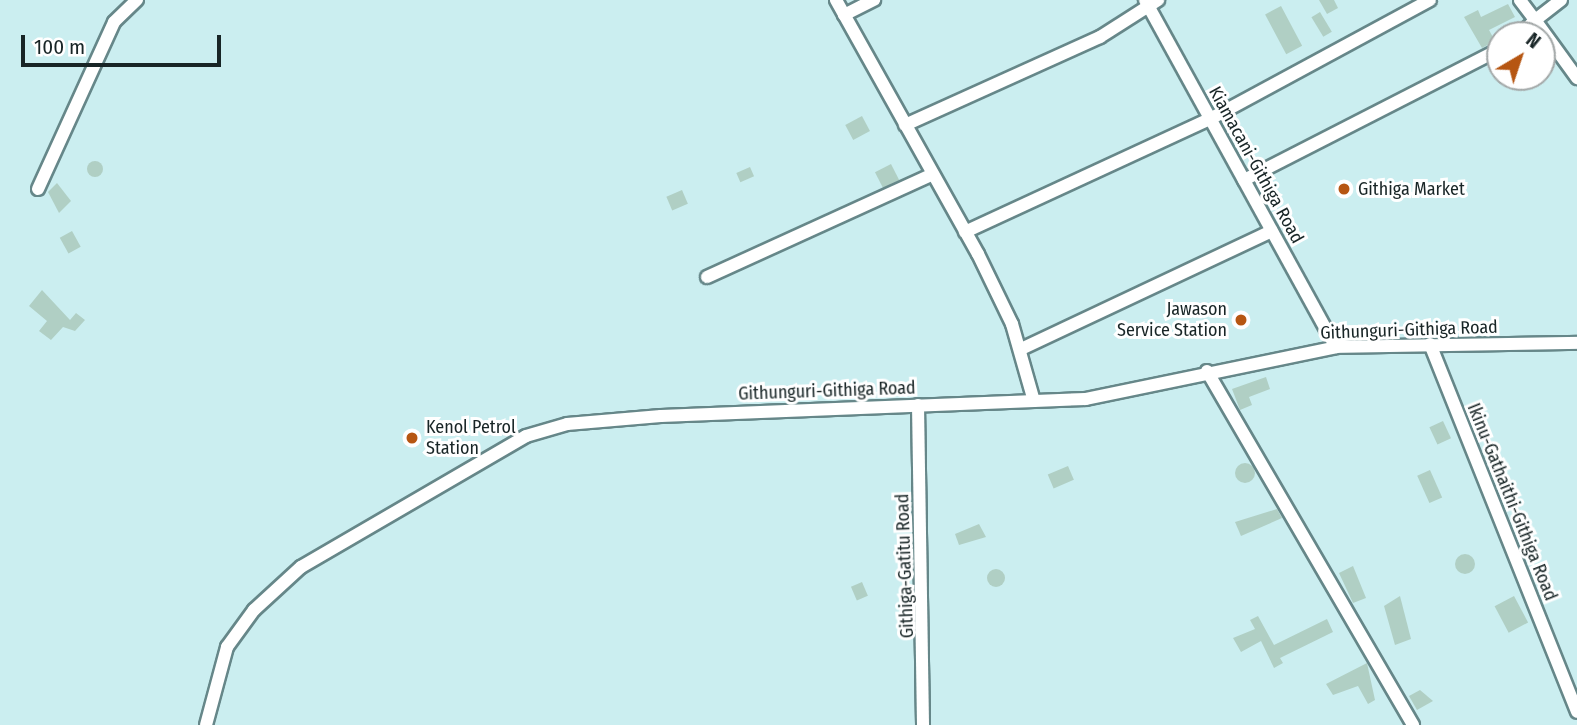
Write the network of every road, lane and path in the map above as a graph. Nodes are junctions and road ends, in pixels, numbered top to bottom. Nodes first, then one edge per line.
1 (137, 0) edge
2 (836, 0) edge
3 (874, 0) edge
4 (1430, 0) edge
5 (1521, 0) edge
6 (1561, 0) edge
7 (1150, 2) edge
8 (844, 15) junction
9 (1535, 20) junction
10 (1486, 56) edge
11 (1577, 78) edge
12 (1210, 119) junction
13 (905, 125) junction
14 (933, 174) junction
15 (1244, 180) junction
16 (38, 189) dead end
17 (1272, 231) junction
18 (965, 232) junction
19 (707, 276) dead end
20 (1577, 343) edge
21 (1430, 344) junction
22 (1336, 346) junction
23 (1021, 349) junction
24 (1207, 371) junction
25 (1034, 401) junction
26 (918, 405) junction
27 (1577, 712) edge
28 (206, 725) edge
29 (923, 725) edge
30 (1413, 725) edge

1 - 16 street
2 - 8 street
3 - 8 street
4 - 12 street
5 - 9 street
6 - 9 street
7 - 12 street, Kiamacani-Githiga Road
7 - 13 street
8 - 13 street
9 - 11 street
10 - 15 street
12 - 15 street, Kiamacani-Githiga Road
12 - 18 street
13 - 14 street
14 - 18 street
14 - 19 street
15 - 17 street, Kiamacani-Githiga Road
17 - 22 street, Kiamacani-Githiga Road
17 - 23 street
18 - 23 street
20 - 21 street, Githunguri-Githiga Road
21 - 22 street, Githunguri-Githiga Road
21 - 27 street, Ikinu-Gathaithi-Githiga Road
22 - 24 street, Githunguri-Githiga Road
23 - 25 street
24 - 25 street, Githunguri-Githiga Road
24 - 30 street
25 - 26 street, Githunguri-Githiga Road
26 - 28 street, Githunguri-Githiga Road
26 - 29 street, Githiga-Gatitu Road

